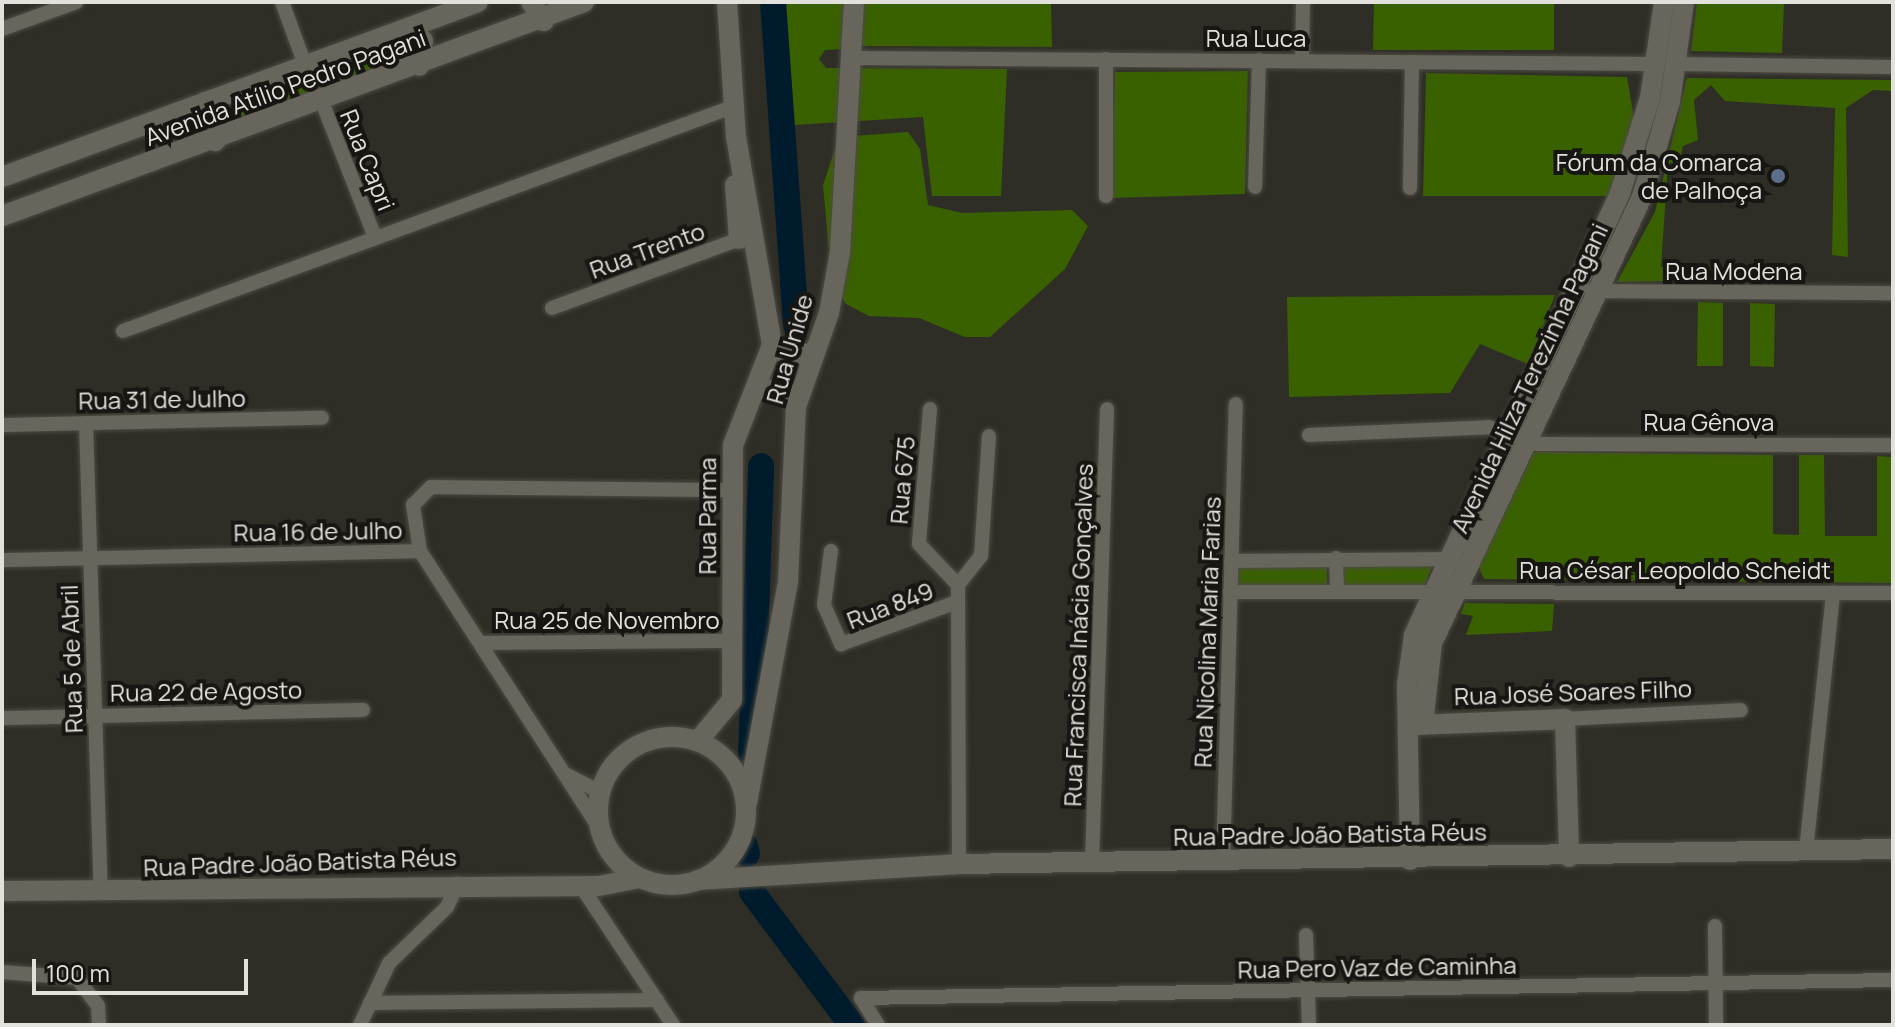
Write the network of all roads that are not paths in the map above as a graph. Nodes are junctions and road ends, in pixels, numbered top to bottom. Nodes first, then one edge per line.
1 (76, 2) edge
2 (282, 2) edge
3 (478, 2) edge
4 (531, 2) edge
5 (584, 2) edge
6 (727, 2) edge
7 (854, 2) edge
8 (1303, 2) edge
9 (1664, 2) edge
10 (1684, 2) edge
11 (544, 21) junction
12 (410, 27) junction
13 (2, 29) edge
14 (854, 58) junction
15 (1106, 59) junction
16 (1259, 60) junction
17 (1302, 60) junction
18 (1412, 62) junction
19 (1667, 64) junction
20 (305, 65) junction
21 (419, 66) junction
22 (1893, 67) edge
23 (205, 102) junction
24 (322, 102) junction
25 (732, 107) junction
26 (215, 141) junction
27 (28, 167) junction
28 (2, 177) edge
29 (2, 184) edge
30 (1255, 187) dead end
31 (1410, 188) dead end
32 (1106, 196) dead end
33 (2, 216) edge
34 (374, 235) junction
35 (747, 236) junction
36 (1593, 252) junction
37 (1614, 260) junction
38 (1577, 285) junction
39 (1598, 293) junction
40 (1893, 293) edge
41 (552, 308) dead end
42 (123, 331) dead end
43 (772, 345) junction
44 (815, 353) junction
45 (760, 388) junction
46 (1236, 404) dead end
47 (796, 407) junction
48 (930, 409) dead end
49 (1107, 409) dead end
50 (322, 418) dead end
51 (86, 423) junction
52 (2, 425) edge
53 (1309, 435) dead end
54 (1519, 435) junction
55 (989, 436) dead end
56 (1893, 445) edge
57 (731, 490) junction
58 (420, 551) junction
59 (831, 551) dead end
60 (90, 558) junction
61 (1336, 558) junction
62 (1451, 559) junction
63 (2, 560) edge
64 (1231, 561) junction
65 (958, 585) junction
66 (1446, 591) junction
67 (1230, 592) junction
68 (1337, 592) junction
69 (1833, 592) junction
70 (1893, 593) edge
71 (957, 602) junction
72 (733, 641) junction
73 (481, 643) junction
74 (363, 710) dead end
75 (1741, 710) dead end
76 (95, 716) junction
77 (2, 718) edge
78 (1565, 719) junction
79 (1415, 724) junction
80 (698, 741) junction
81 (561, 772) junction
82 (600, 792) junction
83 (747, 803) junction
84 (600, 829) junction
85 (1893, 849) edge
86 (736, 850) junction
87 (1806, 851) junction
88 (1569, 857) junction
89 (616, 860) junction
90 (1410, 860) junction
91 (1092, 862) junction
92 (1223, 862) junction
93 (959, 864) junction
94 (768, 876) junction
95 (639, 878) junction
96 (698, 880) junction
97 (458, 883) junction
98 (590, 886) junction
99 (2, 891) edge
100 (101, 893) junction
101 (1715, 926) dead end
102 (1306, 935) dead end
103 (2, 972) edge
104 (1893, 980) edge
105 (1716, 983) junction
106 (1308, 990) junction
107 (657, 1000) junction
108 (370, 1003) junction
109 (99, 1025) edge
110 (360, 1025) edge
111 (673, 1025) edge
112 (878, 1025) edge
113 (1309, 1025) edge
114 (1716, 1025) edge

1 - 13 street
2 - 20 street
3 - 12 main road, Avenida Atílio Pedro Pagani
4 - 11 main road
5 - 11 main road, Avenida Atílio Pedro Pagani
6 - 25 main road, Rua Parma
7 - 14 main road, Rua Unide
8 - 17 street
9 - 19 main road, Avenida Hilza Terezinha Pagani
10 - 19 main road, Avenida Hilza Terezinha Pagani
11 - 21 main road, Avenida Atílio Pedro Pagani
12 - 20 main road, Avenida Atílio Pedro Pagani
12 - 21 main road
14 - 15 street, Rua Luca
14 - 44 main road, Rua Unide
15 - 16 street, Rua Luca
15 - 32 street
16 - 17 street, Rua Luca
16 - 30 street
17 - 18 street, Rua Luca
18 - 19 street, Rua Luca
18 - 31 street
19 - 22 street, Rua Luca
19 - 36 main road, Avenida Hilza Terezinha Pagani
19 - 37 main road, Avenida Hilza Terezinha Pagani
20 - 23 main road, Avenida Atílio Pedro Pagani
21 - 24 main road, Avenida Atílio Pedro Pagani
23 - 26 main road
23 - 27 main road, Avenida Atílio Pedro Pagani
24 - 26 main road, Avenida Atílio Pedro Pagani
24 - 34 street, Rua Capri
25 - 34 street
25 - 35 main road, Rua Parma
26 - 33 main road, Avenida Atílio Pedro Pagani
27 - 28 main road, Avenida Atílio Pedro Pagani
27 - 29 main road
34 - 42 street
35 - 41 street, Rua Trento
35 - 43 main road, Rua Parma
36 - 37 main road
36 - 38 main road, Avenida Hilza Terezinha Pagani
37 - 39 main road, Avenida Hilza Terezinha Pagani
38 - 39 street, Rua Modena
38 - 54 main road, Avenida Hilza Terezinha Pagani
39 - 40 street, Rua Modena
39 - 54 main road, Avenida Hilza Terezinha Pagani
43 - 44 main road
43 - 45 main road, Rua Parma
44 - 47 main road, Rua Unide
45 - 47 main road
45 - 57 main road, Rua Parma
46 - 64 street, Rua Nicolina Maria Farias
47 - 83 main road, Rua Unide
48 - 65 street, Rua 675
49 - 91 street, Rua Francisca Inácia Gonçalves
50 - 51 street, Rua 31 de Julho
51 - 52 street, Rua 31 de Julho
51 - 60 street, Rua 5 de Abril
53 - 54 street, Rua Gênova
54 - 56 street, Rua Gênova
54 - 62 main road, Avenida Hilza Terezinha Pagani
54 - 66 main road, Avenida Hilza Terezinha Pagani
55 - 65 street
57 - 58 street
57 - 72 main road, Rua Parma
58 - 60 street, Rua 16 de Julho
58 - 73 street, Rua 16 de Julho
59 - 71 street, Rua 849
60 - 63 street, Rua 16 de Julho
60 - 76 street, Rua 5 de Abril
61 - 62 street
61 - 64 street
61 - 68 street
62 - 66 main road, Avenida Hilza Terezinha Pagani
64 - 67 street, Rua Nicolina Maria Farias
65 - 71 street
66 - 68 street, Rua César Leopoldo Scheidt
66 - 69 street, Rua César Leopoldo Scheidt
66 - 79 main road, Avenida Hilza Terezinha Pagani
67 - 68 street, Rua César Leopoldo Scheidt
67 - 92 street, Rua Nicolina Maria Farias
69 - 70 street, Rua César Leopoldo Scheidt
69 - 87 street
71 - 93 street
72 - 73 street, Rua 25 de Novembro
72 - 80 main road, Rua Parma
73 - 81 street, Rua 16 de Julho
74 - 76 street, Rua 22 de Agosto
75 - 78 street, Rua José Soares Filho
76 - 77 street, Rua 22 de Agosto
76 - 100 street, Rua 5 de Abril
78 - 79 main road, Rua José Soares Filho
78 - 88 main road
79 - 90 main road, Avenida Hilza Terezinha Pagani
80 - 82 main road
80 - 83 main road
81 - 82 street
81 - 84 street, Rua 16 de Julho
82 - 84 main road
83 - 86 main road
84 - 89 main road
85 - 87 main road, Rua Padre João Batista Réus
86 - 94 main road
86 - 96 main road
87 - 88 main road, Rua Padre João Batista Réus
88 - 90 main road, Rua Padre João Batista Réus
89 - 95 main road
89 - 98 main road
90 - 92 main road, Rua Padre João Batista Réus
91 - 92 main road, Rua Padre João Batista Réus
91 - 93 main road, Rua Padre João Batista Réus
93 - 94 main road, Rua Padre João Batista Réus
94 - 96 main road, Rua Padre João Batista Réus
95 - 96 main road
95 - 98 main road, Rua Padre João Batista Réus
97 - 98 main road, Rua Padre João Batista Réus
97 - 100 main road, Rua Padre João Batista Réus
97 - 108 street
98 - 107 street
99 - 100 main road, Rua Padre João Batista Réus
101 - 105 street
102 - 106 street
103 - 109 street
104 - 105 street, Rua Pero Vaz de Caminha
105 - 106 street, Rua Pero Vaz de Caminha
105 - 114 street
106 - 112 street, Rua Pero Vaz de Caminha
106 - 113 street
107 - 108 street
107 - 111 street
108 - 110 street

